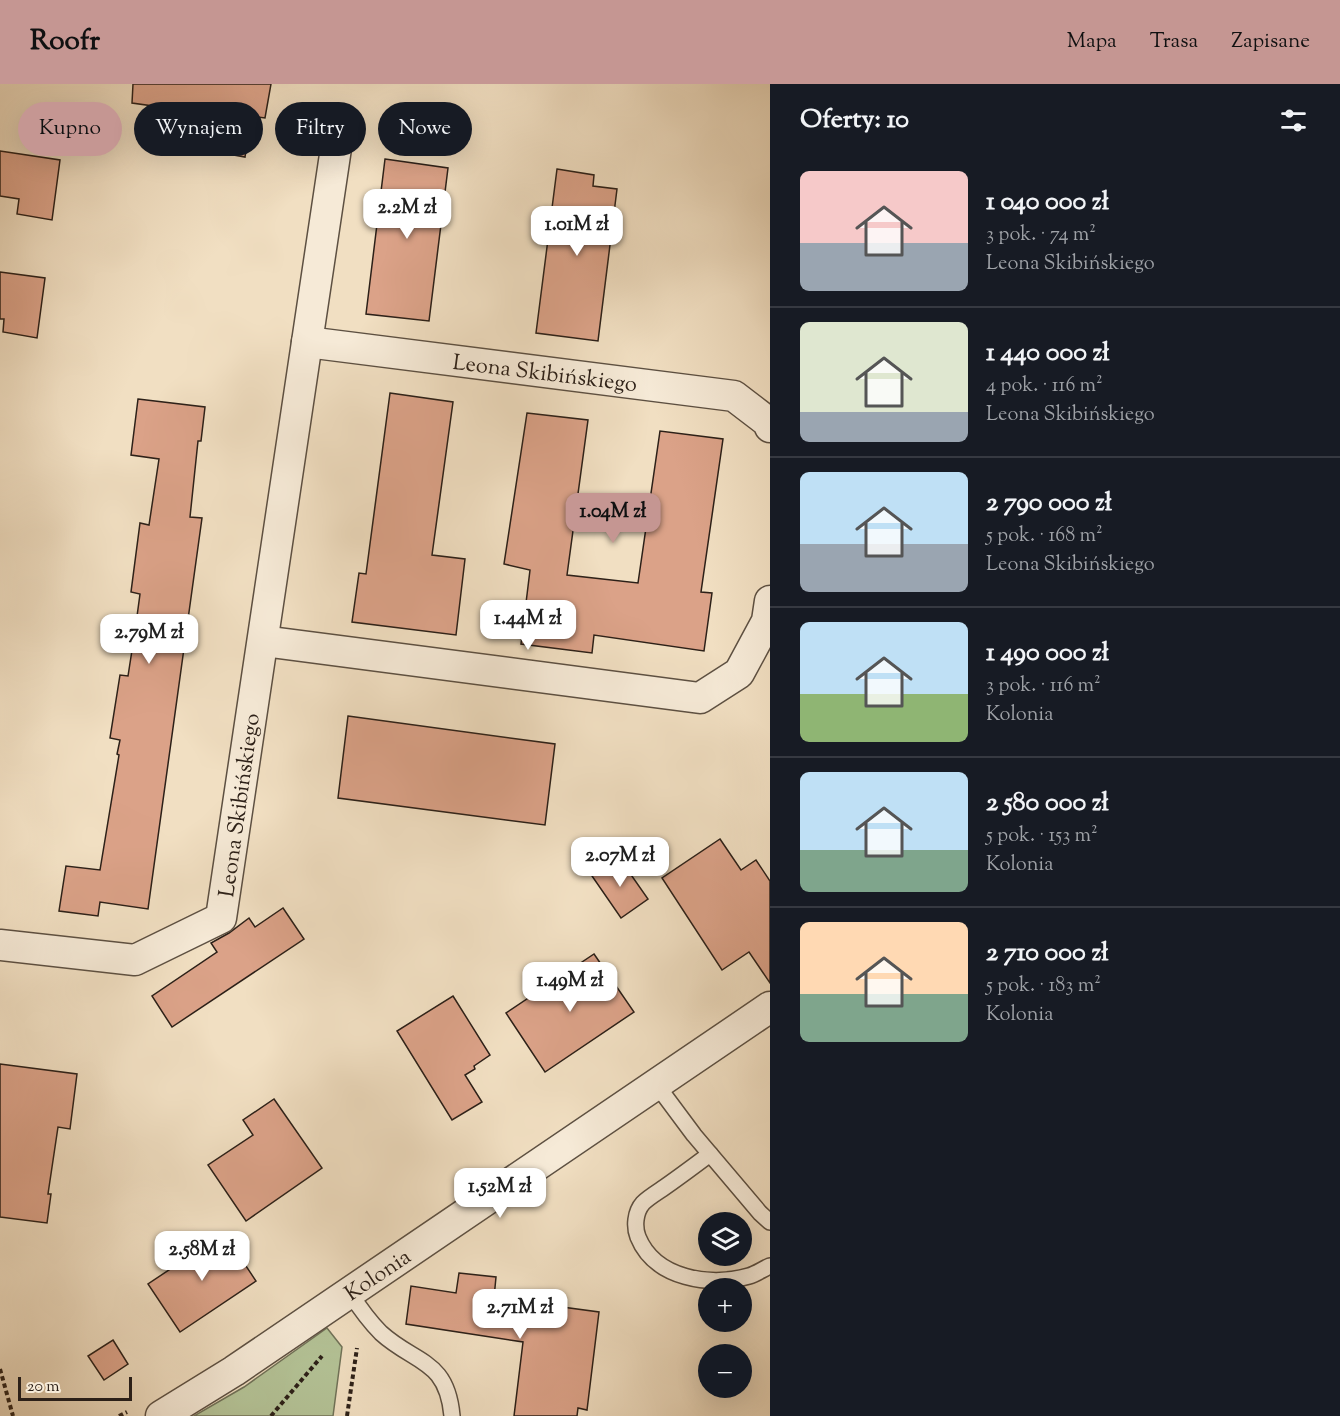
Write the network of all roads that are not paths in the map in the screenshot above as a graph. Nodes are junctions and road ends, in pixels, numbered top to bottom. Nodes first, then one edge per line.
1 (335, 156) edge
2 (307, 342) junction
3 (770, 427) edge
4 (770, 601) edge
5 (263, 641) junction
6 (0, 945) edge
7 (770, 1007) edge
8 (656, 1084) junction
9 (710, 1154) junction
10 (770, 1222) edge
11 (770, 1266) edge
12 (356, 1302) junction
13 (161, 1416) edge
14 (452, 1416) edge

1 - 2 street, Leona Skibińskiego
2 - 3 street, Leona Skibińskiego
2 - 5 street, Leona Skibińskiego
4 - 5 street
5 - 6 street, Leona Skibińskiego
7 - 8 street, Kolonia
8 - 9 lane
8 - 12 street, Kolonia
9 - 10 lane
9 - 11 lane
12 - 13 street, Kolonia
12 - 14 lane

